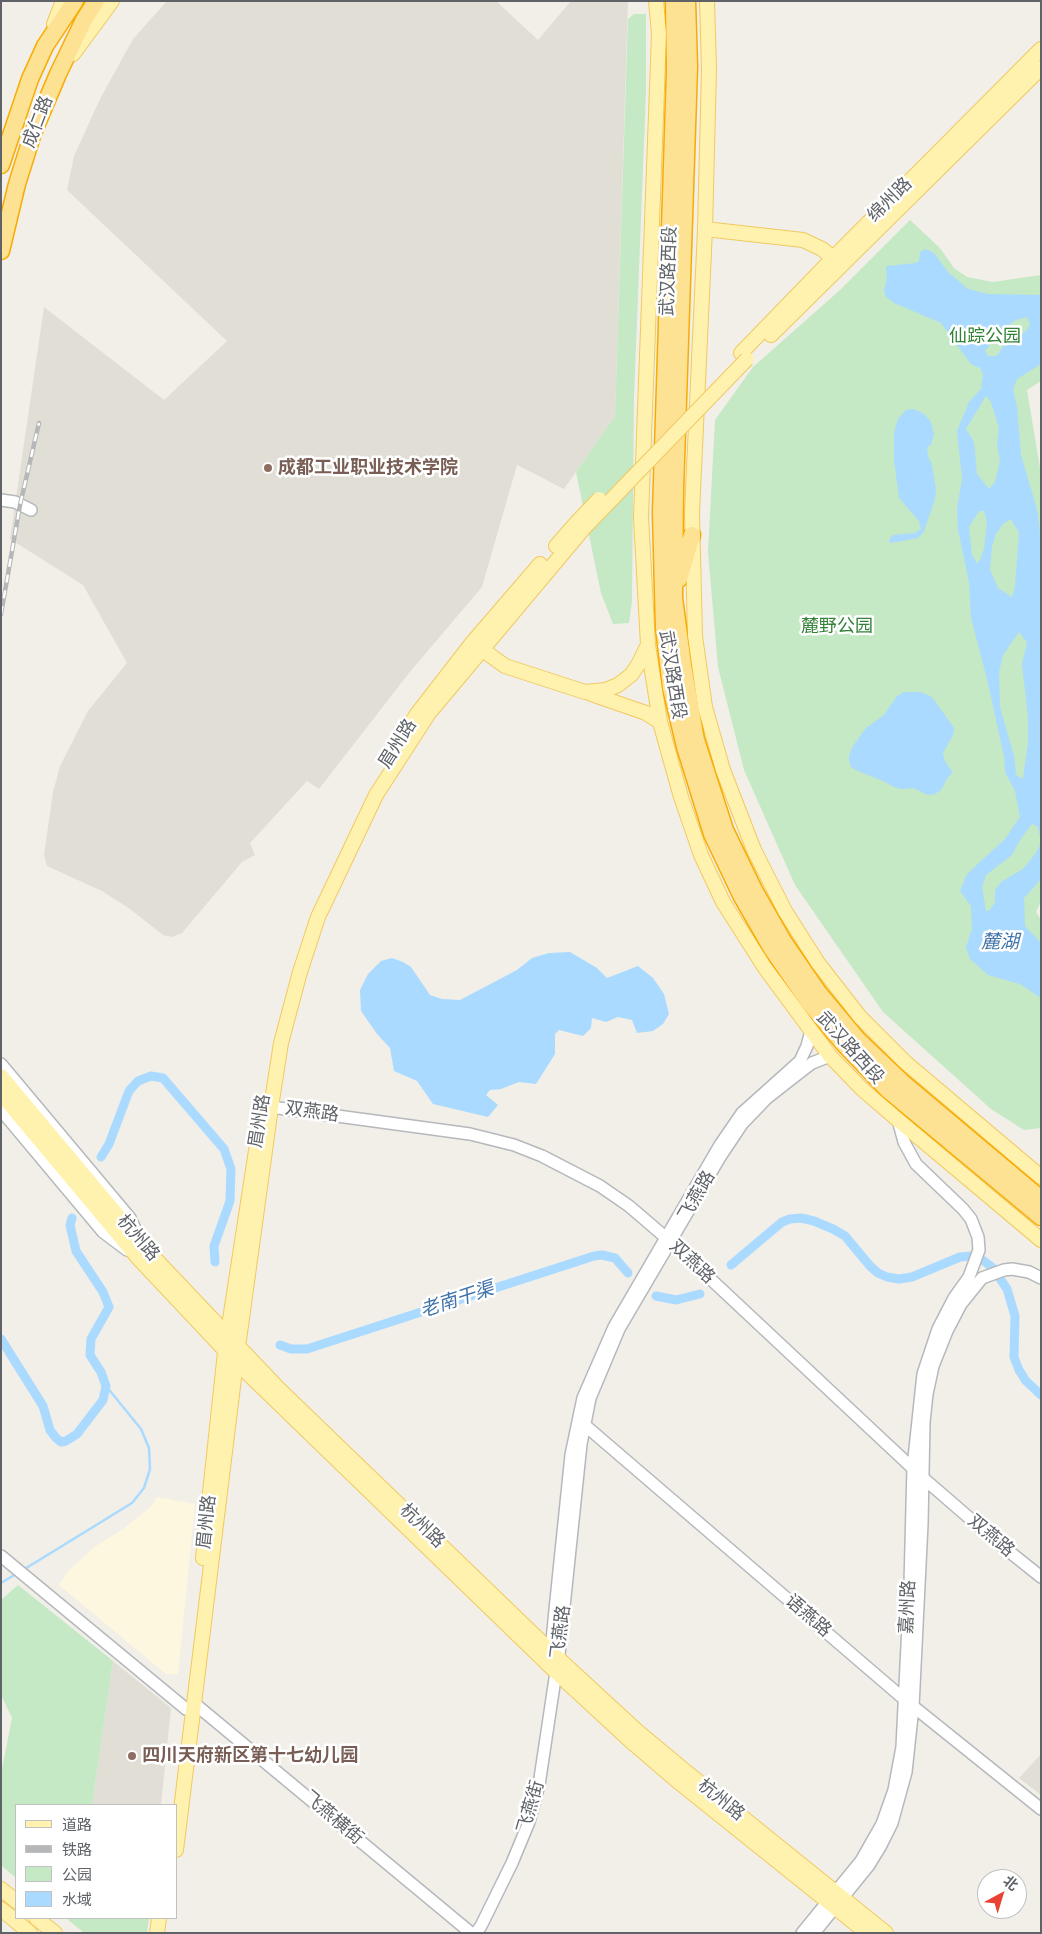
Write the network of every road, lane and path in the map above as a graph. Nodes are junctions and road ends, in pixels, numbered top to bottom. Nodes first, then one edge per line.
1 (63, 1) edge
2 (75, 1) edge
3 (96, 1) edge
4 (112, 1) edge
5 (656, 1) edge
6 (674, 1) edge
7 (687, 1) edge
8 (707, 1) edge
9 (45, 46) junction
10 (1041, 49) edge
11 (1041, 68) edge
12 (58, 74) junction
13 (1, 165) edge
14 (705, 229) junction
15 (1, 251) edge
16 (837, 262) junction
17 (1, 500) edge
18 (31, 510) dead end
19 (692, 535) junction
20 (674, 598) junction
21 (477, 646) junction
22 (648, 646) junction
23 (585, 692) junction
24 (660, 722) junction
25 (811, 1031) junction
26 (830, 1056) junction
27 (1, 1064) edge
28 (1, 1076) edge
29 (1, 1094) edge
30 (267, 1105) junction
31 (1, 1110) edge
32 (898, 1120) junction
33 (1039, 1172) edge
34 (1041, 1199) edge
35 (1041, 1217) edge
36 (668, 1240) junction
37 (1041, 1240) edge
38 (142, 1253) junction
39 (1041, 1278) edge
40 (228, 1335) junction
41 (239, 1347) junction
42 (225, 1352) junction
43 (236, 1362) junction
44 (582, 1422) junction
45 (913, 1467) junction
46 (922, 1476) junction
47 (3, 1557) edge
48 (1041, 1577) edge
49 (555, 1661) junction
50 (904, 1699) junction
51 (913, 1706) junction
52 (190, 1707) junction
53 (173, 1804) edge
54 (1041, 1809) edge
55 (178, 1830) edge
56 (1, 1889) edge
57 (835, 1899) junction
58 (15, 1901) edge
59 (1, 1909) edge
60 (37, 1919) edge
61 (159, 1919) edge
62 (168, 1919) edge
63 (30, 1933) edge
64 (55, 1933) edge
65 (157, 1933) edge
66 (166, 1933) edge
67 (471, 1933) edge
68 (476, 1933) edge
69 (802, 1933) edge
70 (814, 1933) edge
71 (867, 1933) edge
72 (886, 1933) edge

1 - 9 main road
2 - 9 highway, 成仁路
3 - 12 highway, 成仁路
4 - 12 main road
5 - 22 main road
6 - 35 highway, 武汉路西段
7 - 20 highway, 武汉路西段
8 - 14 main road
9 - 13 highway, 成仁路
10 - 16 main road, 绵州路
11 - 16 main road, 绵州路
12 - 15 highway, 成仁路
14 - 16 main road
14 - 19 main road
16 - 21 main road, 绵州路, bridge
17 - 18 street
19 - 20 highway
19 - 33 main road
20 - 34 highway, 武汉路西段
21 - 23 main road
21 - 30 main road
22 - 23 main road
22 - 24 main road
23 - 24 main road
24 - 25 main road
25 - 26 main road
25 - 36 street, 飞燕路
26 - 32 main road
26 - 36 street, 飞燕路
27 - 38 street
28 - 38 main road, 杭州路
29 - 38 main road, 杭州路
30 - 36 street, 双燕路
30 - 40 main road, 眉州路
30 - 41 main road
31 - 38 street
32 - 37 main road
32 - 45 street, 嘉州路
36 - 44 street, 飞燕路
36 - 45 street, 双燕路
38 - 40 main road, 杭州路
38 - 42 main road, 杭州路
39 - 46 street
40 - 41 main road, 杭州路
40 - 42 main road, 眉州路
41 - 43 main road
41 - 49 main road, 杭州路
42 - 43 main road, 杭州路
42 - 52 main road, 眉州路
43 - 49 main road, 杭州路
43 - 52 main road
44 - 49 street, 飞燕路
44 - 50 street, 语燕路
45 - 46 street, 双燕路
45 - 50 street, 嘉州路
46 - 48 street, 双燕路
46 - 51 street
47 - 52 street, 飞燕横街
49 - 57 main road, 杭州路
49 - 68 street, 飞燕街
50 - 51 street, 语燕路
50 - 57 street, 嘉州路
51 - 54 street, 语燕路
51 - 57 street
52 - 53 main road, 眉州路
52 - 55 main road
52 - 67 street, 飞燕横街
56 - 58 main road
57 - 69 street, 嘉州路
57 - 70 street
57 - 71 main road, 杭州路
57 - 72 main road, 杭州路
59 - 63 main road
60 - 64 main road
61 - 65 main road
62 - 66 main road

